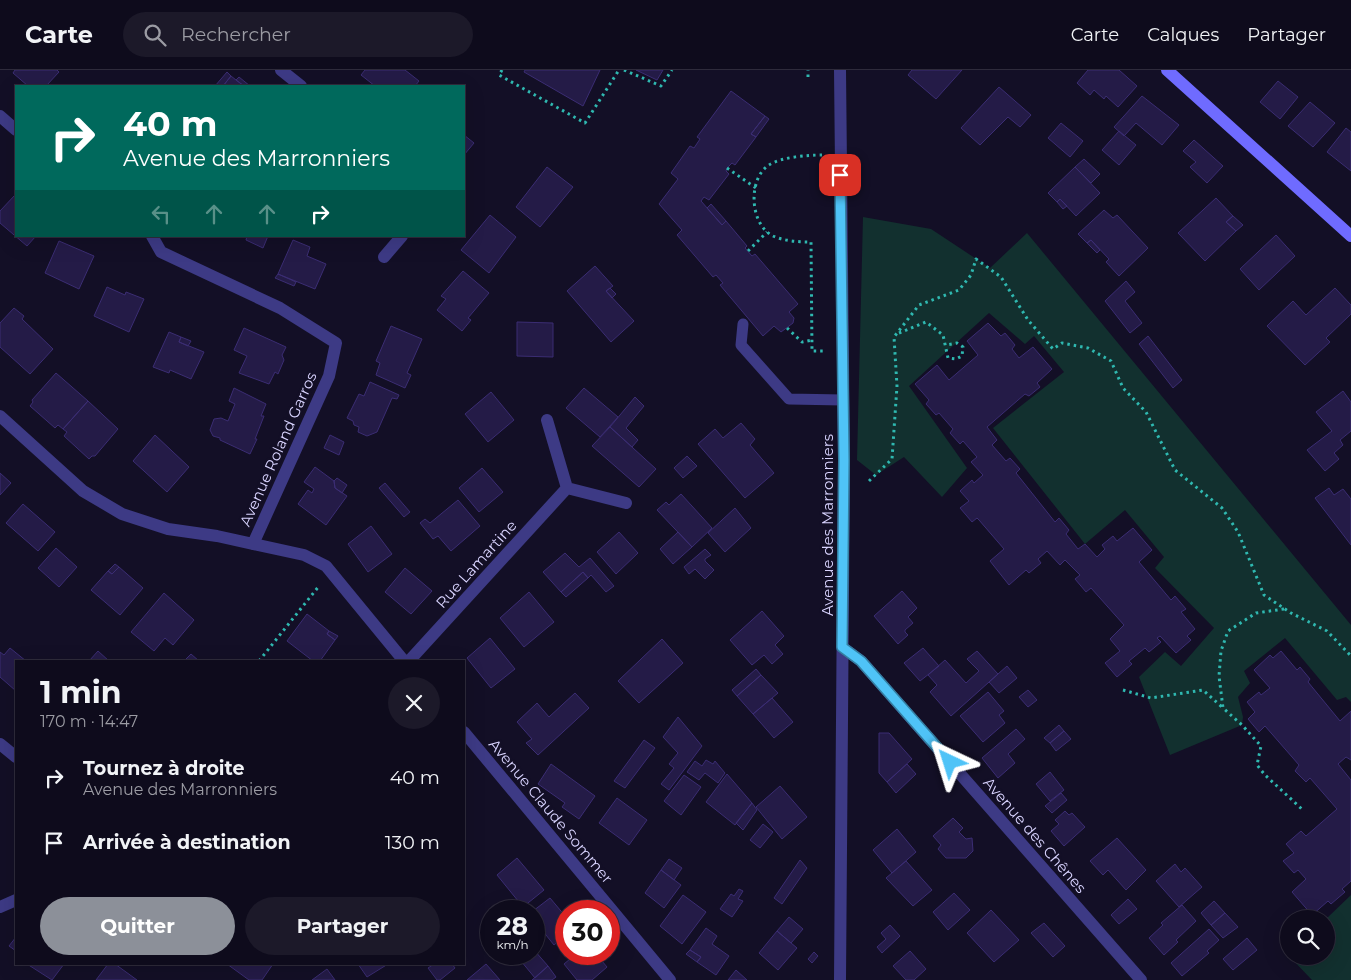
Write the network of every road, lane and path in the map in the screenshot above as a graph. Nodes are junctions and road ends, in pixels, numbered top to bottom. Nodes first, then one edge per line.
1 (282, 70) edge
2 (502, 70) edge
3 (618, 70) edge
4 (624, 70) edge
5 (672, 70) edge
6 (808, 70) edge
7 (840, 70) edge
8 (1167, 70) edge
9 (808, 77) dead end
10 (300, 85) edge
11 (0, 116) edge
12 (15, 129) edge
13 (840, 156) junction
14 (727, 168) dead end
15 (756, 188) junction
16 (1349, 229) edge
17 (768, 232) junction
18 (153, 237) edge
19 (401, 237) edge
20 (748, 251) dead end
21 (384, 257) dead end
22 (743, 324) dead end
23 (787, 328) dead end
24 (899, 333) junction
25 (812, 340) junction
26 (946, 346) junction
27 (842, 351) junction
28 (843, 400) junction
29 (0, 416) edge
30 (547, 420) dead end
31 (869, 481) dead end
32 (567, 488) junction
33 (626, 503) dead end
34 (253, 544) junction
35 (330, 572) junction
36 (1285, 609) junction
37 (842, 647) junction
38 (1351, 656) edge
39 (260, 660) edge
40 (403, 660) edge
41 (410, 660) edge
42 (1123, 690) dead end
43 (1223, 708) junction
44 (465, 733) edge
45 (0, 744) edge
46 (15, 756) edge
47 (1304, 811) dead end
48 (15, 900) edge
49 (0, 907) edge
50 (670, 980) edge
51 (840, 980) edge
52 (1141, 980) edge

1 - 10 street
2 - 3 path
4 - 5 path
6 - 9 path
7 - 13 street, Avenue des Marronniers
8 - 16 street
11 - 12 street
13 - 15 path
13 - 27 street, Avenue des Marronniers
14 - 15 path
15 - 17 path
17 - 20 path
17 - 25 path
18 - 34 street, Avenue Roland Garros
19 - 21 street
22 - 28 lane
23 - 25 path
24 - 26 path
24 - 31 path
24 - 36 path
25 - 27 path
26 - 26 path
27 - 28 street, Avenue des Marronniers
28 - 37 street, Avenue des Marronniers
29 - 34 street
30 - 32 street
32 - 33 street
32 - 41 street, Rue Lamartine
34 - 35 street
35 - 39 path
35 - 40 street
36 - 38 path
36 - 43 path
37 - 51 street, Avenue des Marronniers
37 - 52 street, Avenue des Chênes
42 - 43 path
43 - 47 path
44 - 50 street, Avenue Claude Sommer
45 - 46 street
48 - 49 street

